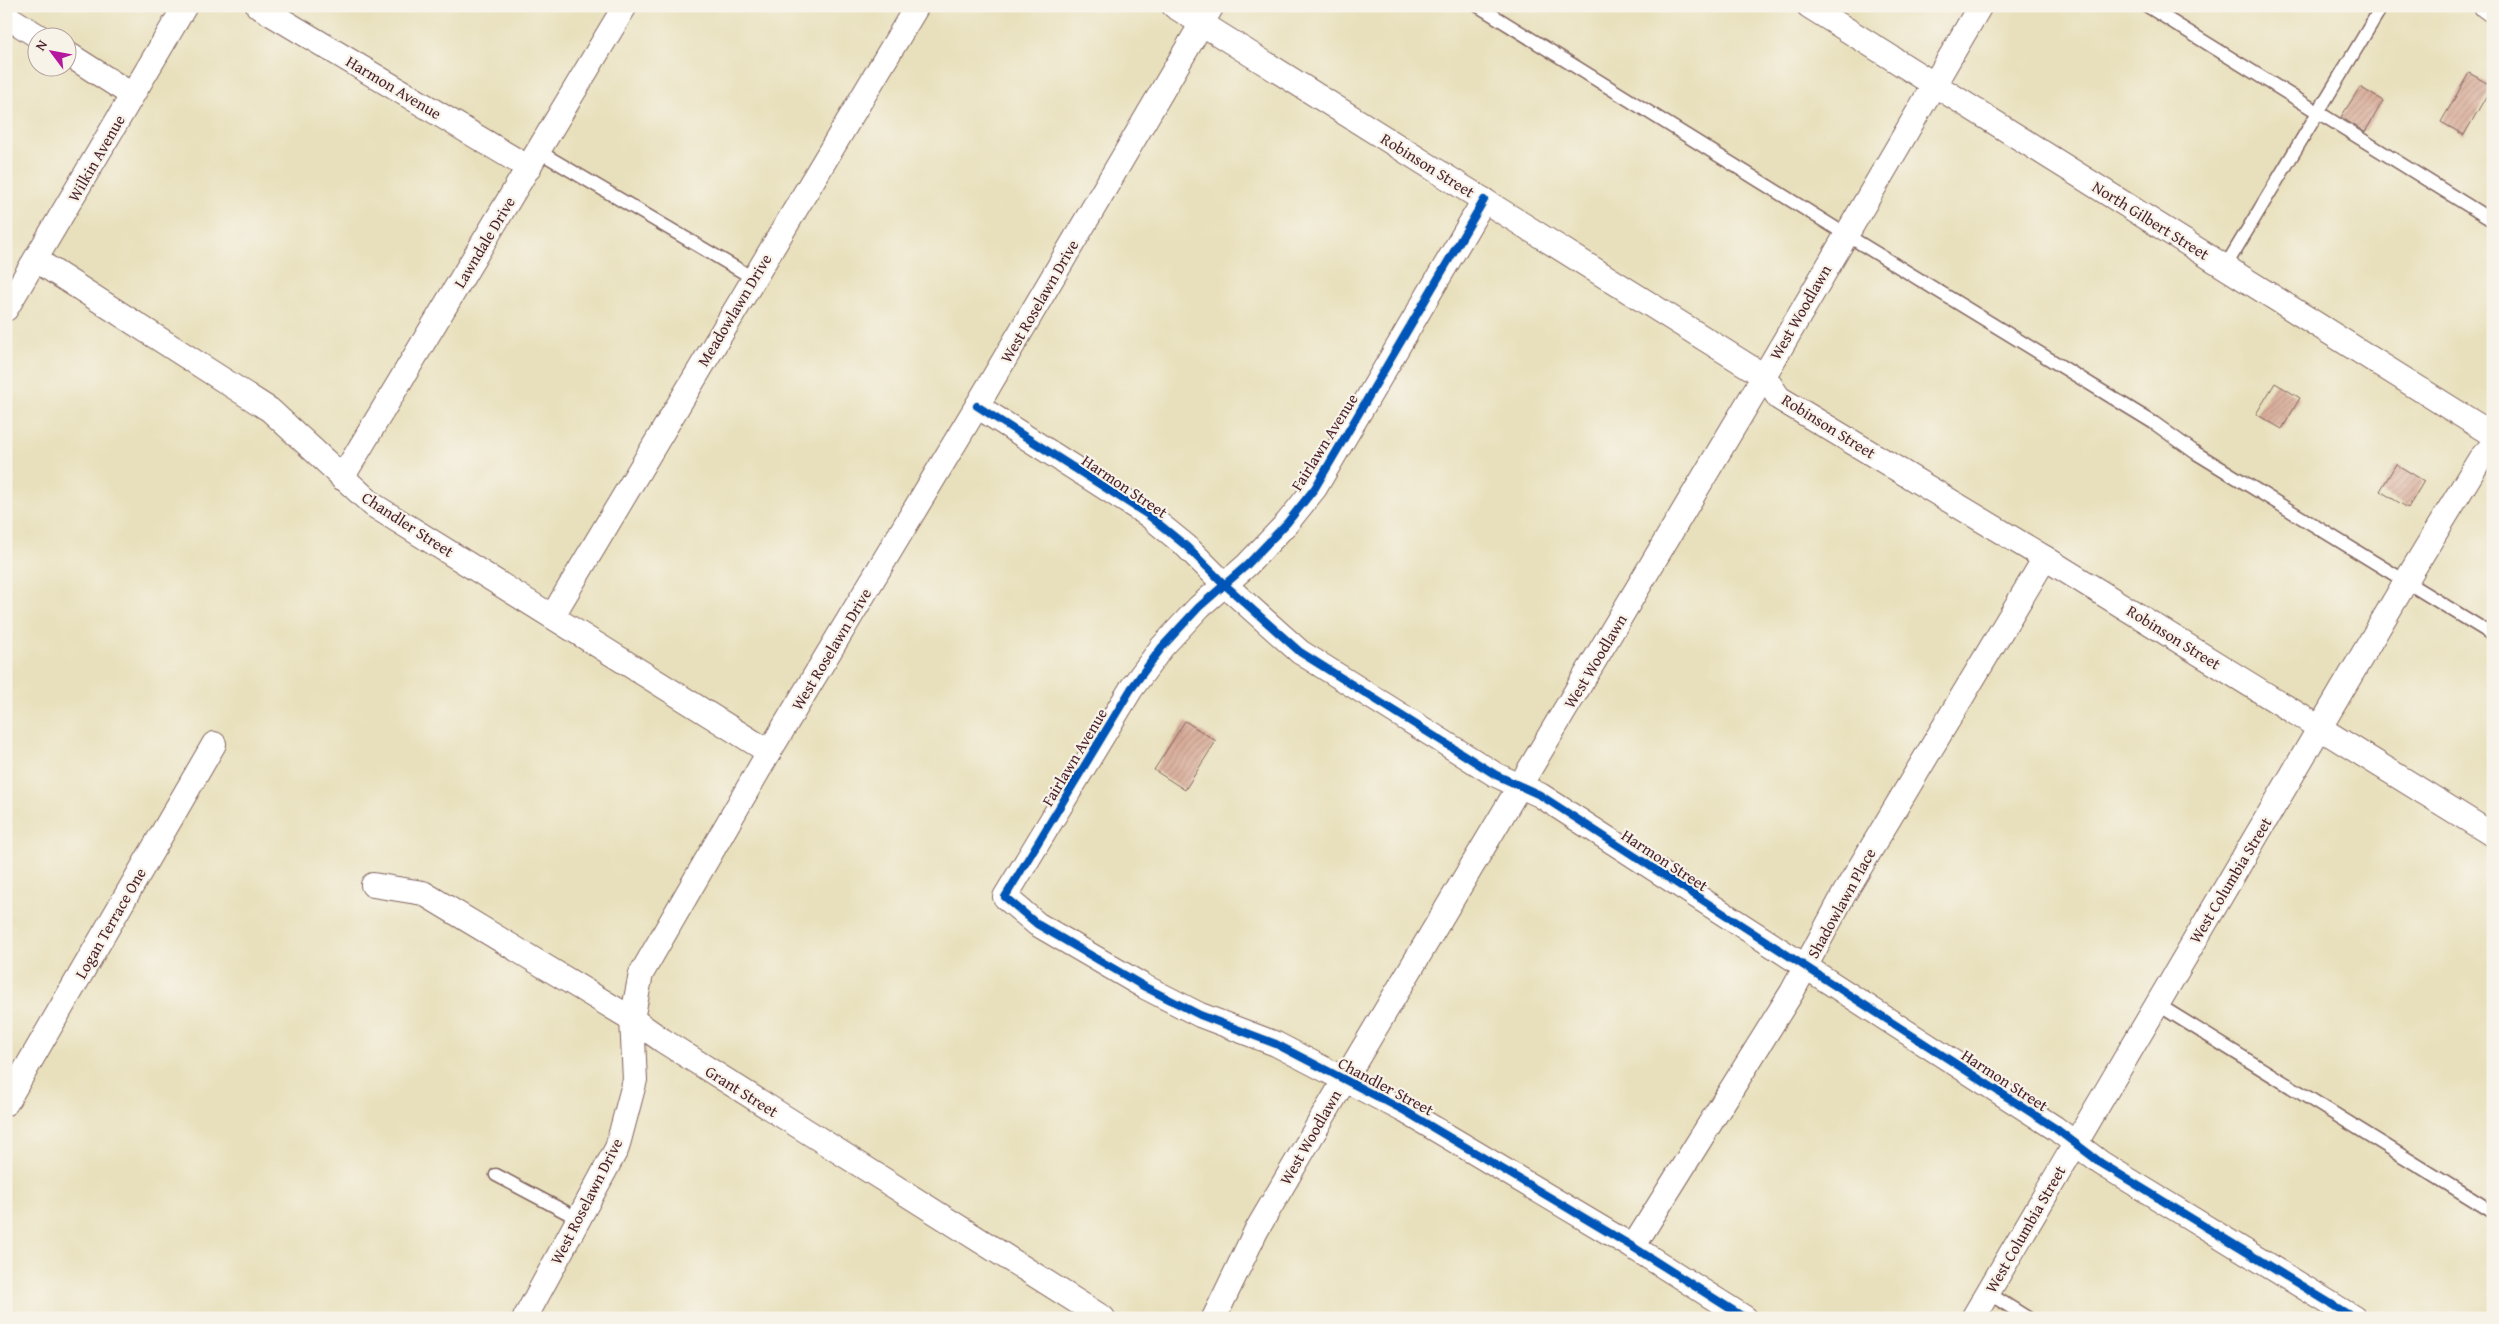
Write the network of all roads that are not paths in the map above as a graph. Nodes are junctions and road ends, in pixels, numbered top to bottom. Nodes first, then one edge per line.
1 (185, 6) edge
2 (258, 6) edge
3 (625, 6) edge
4 (917, 6) edge
5 (1174, 6) edge
6 (1478, 6) edge
7 (1809, 6) edge
8 (1980, 6) edge
9 (2147, 6) edge
10 (2382, 6) edge
11 (2486, 6) edge
12 (2493, 11) edge
13 (1206, 15) edge
14 (6, 16) edge
15 (28, 30) edge
16 (78, 60) edge
17 (1935, 84) junction
18 (132, 95) junction
19 (2318, 111) junction
20 (533, 160) junction
21 (1484, 200) junction
22 (2493, 221) edge
23 (1845, 234) junction
24 (36, 260) junction
25 (2225, 267) junction
26 (753, 278) junction
27 (6, 309) edge
28 (1764, 376) junction
29 (977, 406) junction
30 (2493, 435) edge
31 (2493, 445) edge
32 (342, 478) junction
33 (2045, 558) junction
34 (2406, 581) junction
35 (1224, 584) junction
36 (553, 615) junction
37 (2493, 634) edge
38 (2320, 728) junction
39 (214, 744) dead end
40 (768, 752) junction
41 (1520, 786) junction
42 (2493, 834) edge
43 (373, 884) dead end
44 (1006, 897) joint
45 (1805, 968) junction
46 (2157, 1004) junction
47 (632, 1019) junction
48 (1345, 1079) junction
49 (6, 1103) edge
50 (2075, 1144) junction
51 (496, 1175) dead end
52 (2493, 1212) edge
53 (579, 1219) junction
54 (1634, 1247) junction
55 (1988, 1293) junction
56 (525, 1318) edge
57 (1103, 1318) edge
58 (1214, 1318) edge
59 (1745, 1318) edge
60 (1973, 1318) edge
61 (2028, 1318) edge
62 (2354, 1318) edge

1 - 18 street, Wilkin Avenue
2 - 20 street, Harmon Avenue
3 - 20 street, Lawndale Drive
4 - 26 street, Meadowlawn Drive
5 - 13 street, Robinson Street
6 - 23 lane
7 - 17 street, North Gilbert Street
8 - 17 street, West Woodlawn
9 - 19 lane
10 - 19 lane
11 - 12 street
13 - 21 street, Robinson Street
13 - 29 street, West Roselawn Drive
14 - 15 street
16 - 18 street
17 - 23 street, West Woodlawn
17 - 25 street, North Gilbert Street
18 - 24 street, Wilkin Avenue
19 - 22 lane
19 - 25 lane
20 - 26 lane
20 - 32 street, Lawndale Drive
21 - 28 street, Robinson Street
21 - 35 street, Fairlawn Avenue
23 - 28 street, West Woodlawn
23 - 34 lane
24 - 27 street, Wilkin Avenue
24 - 32 street, Chandler Street
25 - 30 street, North Gilbert Street
26 - 36 street, Meadowlawn Drive
28 - 33 street, Robinson Street
28 - 41 street, West Woodlawn
29 - 35 street, Harmon Street
29 - 40 street, West Roselawn Drive
31 - 34 street, West Columbia Street
32 - 36 street, Chandler Street
33 - 38 street, Robinson Street
33 - 45 street, Shadowlawn Place
34 - 37 lane
34 - 38 street, West Columbia Street
35 - 41 street, Harmon Street
35 - 44 street, Fairlawn Avenue
36 - 40 street, Chandler Street
38 - 42 street, Robinson Street
38 - 46 street, West Columbia Street
39 - 49 street, Logan Terrace One
40 - 47 street, West Roselawn Drive
41 - 45 street, Harmon Street
41 - 48 street, West Woodlawn
43 - 47 street, Grant Street
44 - 48 street, Chandler Street
45 - 50 street, Harmon Street
45 - 54 street, Shadowlawn Place
46 - 50 street, West Columbia Street
46 - 52 lane
47 - 53 street, West Roselawn Drive
47 - 57 street, Grant Street
48 - 54 street, Chandler Street
48 - 58 street, West Woodlawn
50 - 55 street, West Columbia Street
50 - 62 street, Harmon Street
51 - 53 lane
53 - 56 street, West Roselawn Drive
54 - 59 street, Chandler Street
55 - 60 street, West Columbia Street
55 - 61 lane

